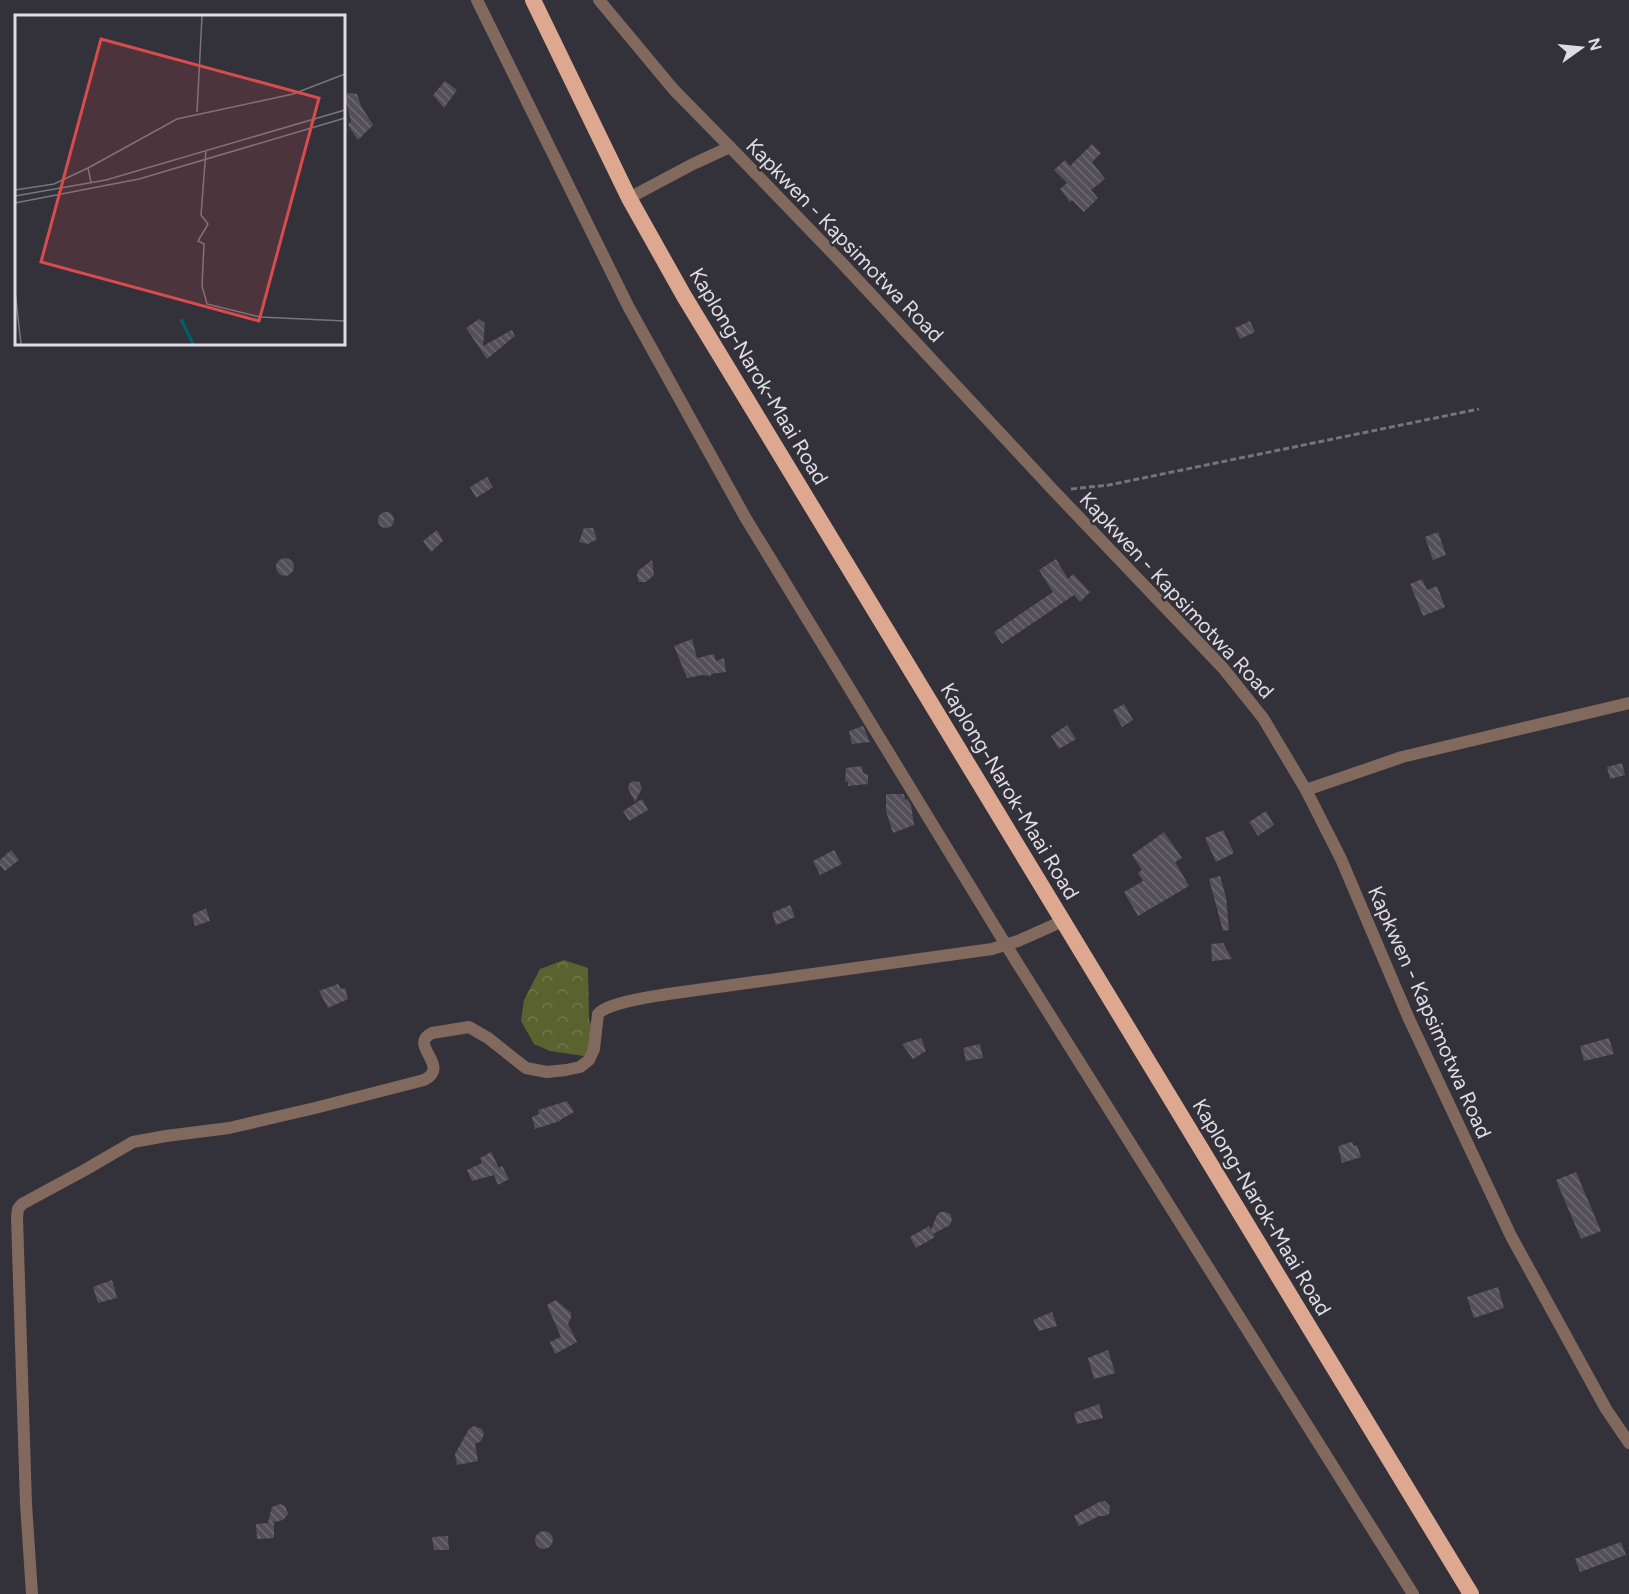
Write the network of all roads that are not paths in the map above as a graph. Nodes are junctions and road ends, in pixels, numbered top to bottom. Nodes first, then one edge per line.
1 (477, 0) edge
2 (533, 0) edge
3 (599, 0) edge
4 (730, 147) junction
5 (629, 198) junction
6 (1629, 703) edge
7 (1306, 790) junction
8 (1063, 921) junction
9 (1006, 945) junction
10 (1629, 1443) edge
11 (32, 1594) edge
12 (1413, 1594) edge
13 (1471, 1594) edge

1 - 9 street
2 - 5 highway, Kaplong-Narok-Maai Road
3 - 4 street
4 - 5 street, Kapkwen - Kapsimotwa Road
4 - 7 street, Kapkwen - Kapsimotwa Road
5 - 8 highway, Kaplong-Narok-Maai Road
6 - 7 street
7 - 10 street, Kapkwen - Kapsimotwa Road
8 - 9 street
8 - 13 highway, Kaplong-Narok-Maai Road
9 - 11 street
9 - 12 street

